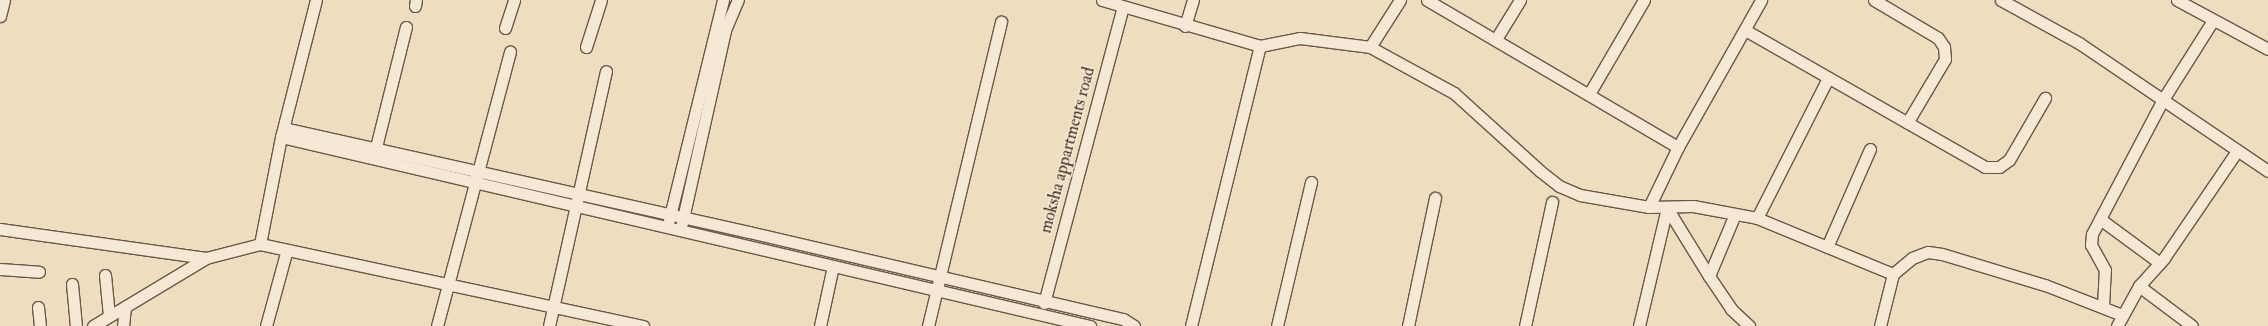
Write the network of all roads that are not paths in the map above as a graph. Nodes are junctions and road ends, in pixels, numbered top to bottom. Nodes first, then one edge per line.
1 (4, 0) edge
2 (316, 0) edge
3 (514, 0) edge
4 (602, 0) edge
5 (723, 0) edge
6 (1102, 0) edge
7 (1193, 0) edge
8 (1400, 0) edge
9 (1427, 0) edge
10 (1520, 0) edge
11 (1644, 0) edge
12 (1761, 0) edge
13 (1874, 0) edge
14 (2001, 0) edge
15 (2177, 0) edge
16 (734, 2) edge
17 (2189, 3) edge
18 (1123, 7) junction
19 (0, 16) edge
20 (715, 21) junction
21 (1001, 22) dead end
22 (2212, 22) junction
23 (727, 24) junction
24 (1185, 26) junction
25 (406, 27) dead end
26 (505, 28) dead end
27 (1745, 30) junction
28 (1496, 39) junction
29 (1260, 46) junction
30 (586, 47) dead end
31 (1370, 47) junction
32 (2268, 49) edge
33 (510, 52) dead end
34 (606, 71) dead end
35 (1828, 78) junction
36 (1589, 94) junction
37 (2046, 98) dead end
38 (2162, 101) junction
39 (695, 116) junction
40 (707, 120) junction
41 (1907, 123) junction
42 (282, 133) junction
43 (375, 147) junction
44 (1678, 147) junction
45 (1870, 149) dead end
46 (2237, 151) junction
47 (373, 159) junction
48 (2268, 171) edge
49 (480, 173) junction
50 (1311, 182) dead end
51 (476, 184) junction
52 (578, 194) junction
53 (1435, 198) dead end
54 (1552, 202) dead end
55 (576, 206) junction
56 (1649, 208) junction
57 (1667, 208) junction
58 (671, 214) junction
59 (1735, 214) junction
60 (683, 217) junction
61 (1757, 218) junction
62 (2100, 219) junction
63 (668, 226) junction
64 (0, 229) edge
65 (680, 229) junction
66 (260, 244) junction
67 (1827, 247) junction
68 (286, 253) junction
69 (206, 258) junction
70 (2160, 263) junction
71 (833, 266) junction
72 (0, 269) edge
73 (39, 272) dead end
74 (1893, 274) junction
75 (105, 275) dead end
76 (1709, 276) junction
77 (938, 278) junction
78 (72, 284) dead end
79 (446, 286) junction
80 (2139, 286) junction
81 (935, 291) junction
82 (1044, 303) junction
83 (2103, 306) junction
84 (38, 307) dead end
85 (125, 307) junction
86 (554, 307) junction
87 (2122, 315) junction
88 (109, 316) junction
89 (40, 326) edge
90 (76, 326) edge
91 (93, 326) edge
92 (123, 326) edge
93 (266, 326) edge
94 (437, 326) edge
95 (549, 326) edge
96 (643, 326) edge
97 (820, 326) edge
98 (928, 326) edge
99 (1090, 326) edge
100 (1134, 326) edge
101 (1192, 326) edge
102 (1277, 326) edge
103 (1408, 326) edge
104 (1525, 326) edge
105 (1639, 326) edge
106 (1749, 326) edge
107 (1880, 326) edge
108 (2117, 326) edge
109 (2192, 326) edge

1 - 19 street
2 - 42 street
3 - 26 street
4 - 30 street
5 - 20 street
6 - 18 street
7 - 24 street
8 - 31 street
9 - 28 street
10 - 28 street
11 - 36 street
12 - 27 street
13 - 41 street
14 - 38 street
15 - 17 street
16 - 23 street
17 - 22 street
18 - 24 street
18 - 82 street, moksha appartments road
20 - 23 street
20 - 39 street
21 - 77 street
22 - 32 street
22 - 38 street
23 - 40 street
24 - 29 street
25 - 43 street
27 - 35 street
27 - 44 street
28 - 36 street
29 - 31 street
29 - 101 street
31 - 56 street
33 - 49 street
34 - 52 street
35 - 41 street
35 - 61 street
36 - 44 street
37 - 41 street
38 - 46 street
38 - 62 street
39 - 40 street
39 - 58 street
40 - 60 street
42 - 43 street
42 - 47 street
42 - 66 street
43 - 47 street
43 - 49 street
44 - 56 street
45 - 67 street
46 - 48 street
46 - 70 street
47 - 51 street
49 - 51 street
49 - 52 street
50 - 102 street
51 - 55 street
51 - 79 street
52 - 55 street
52 - 58 street
53 - 103 street
54 - 104 street
55 - 63 street
55 - 86 street
56 - 57 street
57 - 59 street
57 - 76 street
57 - 105 street
58 - 60 street
58 - 63 street
59 - 61 street
59 - 76 street
60 - 65 street
60 - 77 street
61 - 67 street
62 - 70 street
62 - 83 street
63 - 65 street
64 - 69 street
65 - 71 street
66 - 68 street
66 - 69 street
67 - 74 street
68 - 79 street
68 - 93 street
69 - 85 street
70 - 80 street
71 - 81 street
71 - 97 street
72 - 73 street
74 - 83 street
74 - 107 street
75 - 88 street
76 - 106 street
77 - 81 street
77 - 82 street
78 - 90 street
79 - 86 street
79 - 94 street
80 - 87 street
80 - 109 street
81 - 98 street
81 - 99 street
82 - 100 street
83 - 87 street
84 - 89 street
85 - 88 street
85 - 92 street
86 - 95 street
86 - 96 street
87 - 108 street
88 - 91 street

